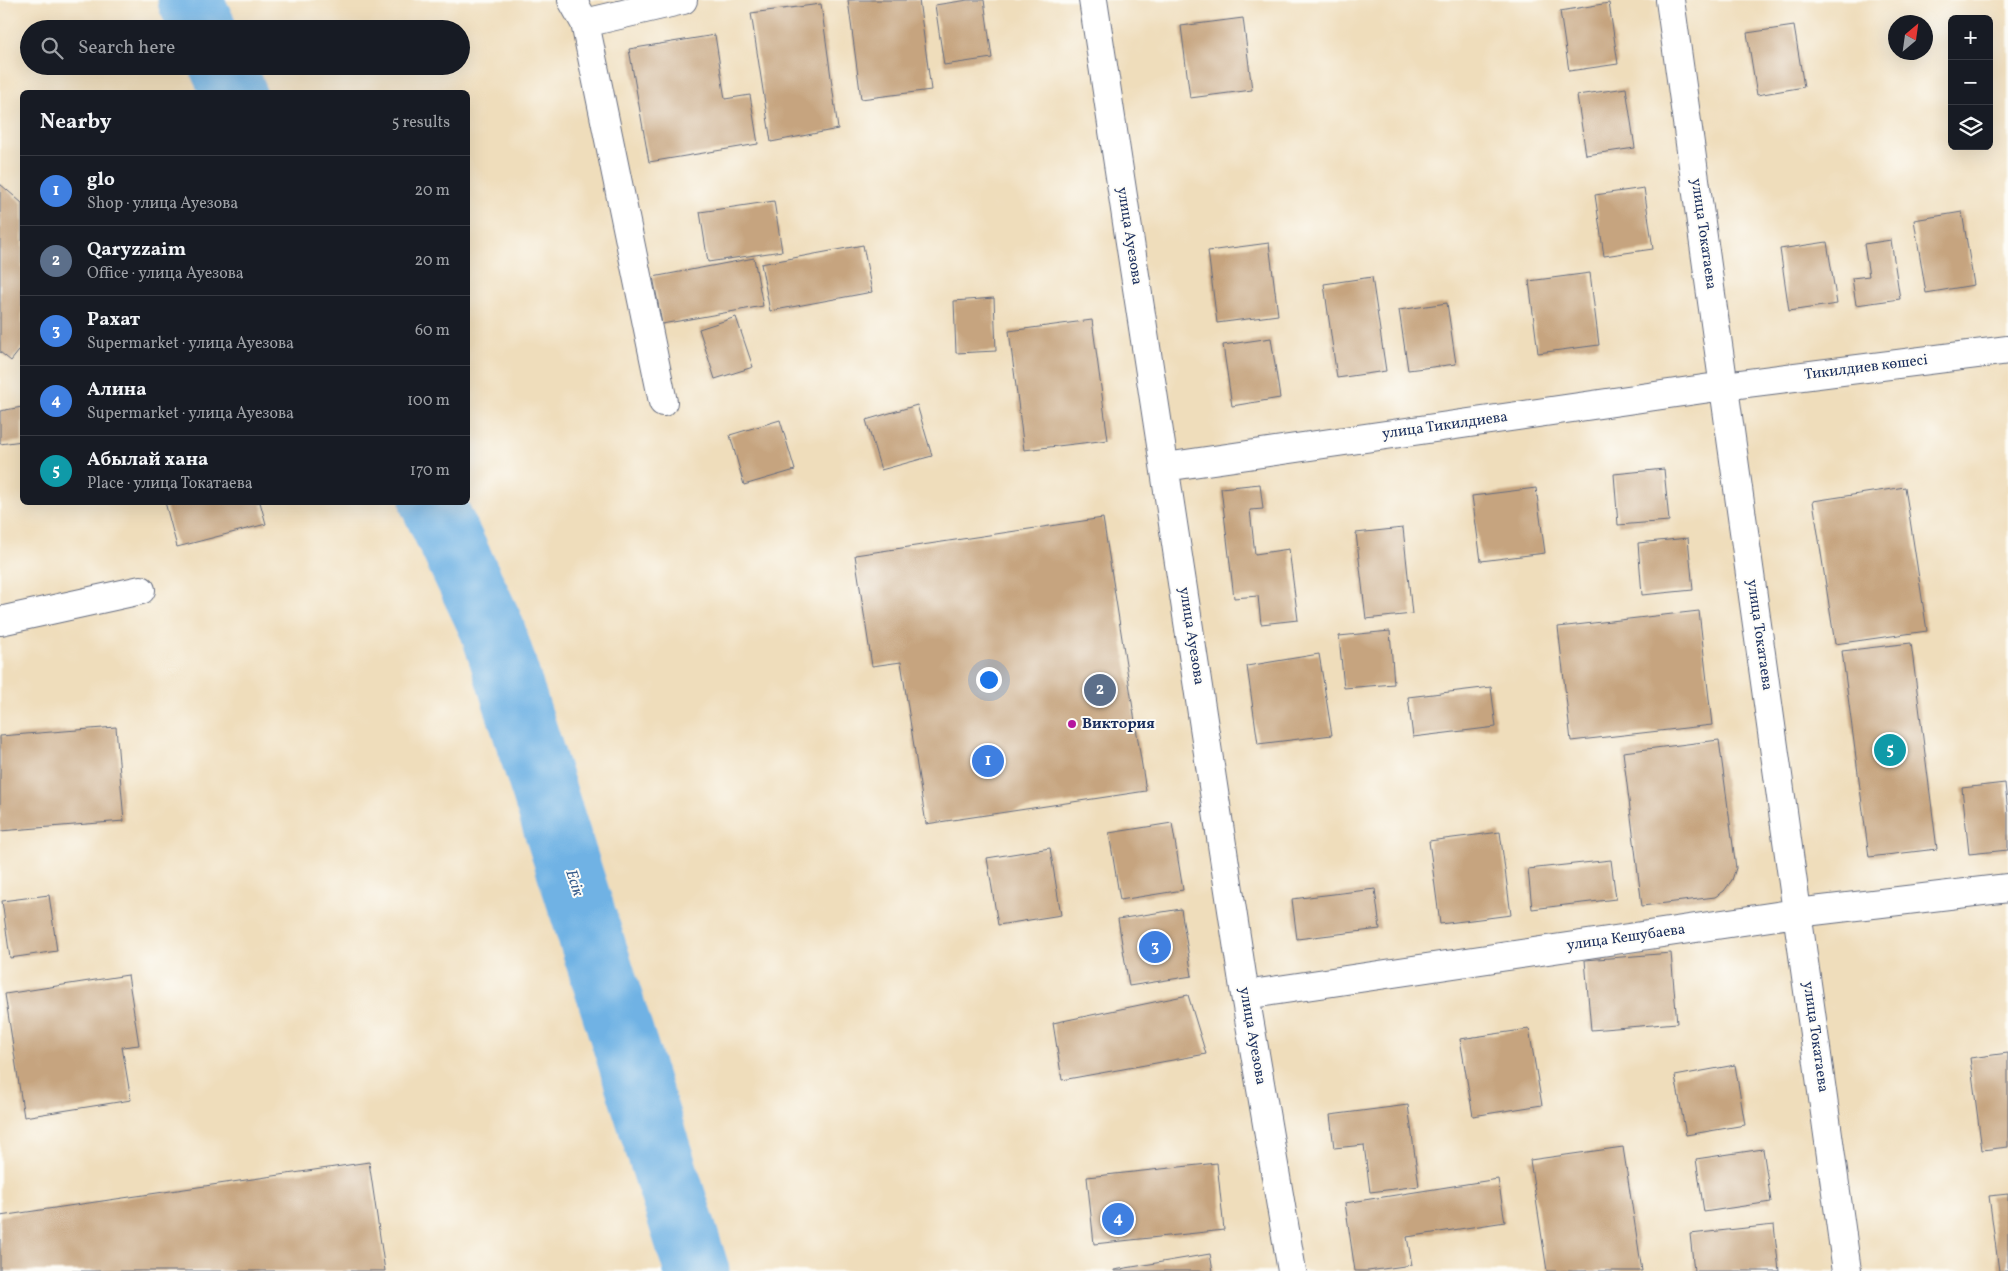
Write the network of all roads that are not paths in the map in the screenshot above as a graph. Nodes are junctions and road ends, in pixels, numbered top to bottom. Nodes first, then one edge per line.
1 (683, 0) edge
2 (1093, 0) edge
3 (1670, 0) edge
4 (579, 11) edge
5 (2008, 350) edge
6 (1724, 386) junction
7 (663, 402) dead end
8 (1165, 466) junction
9 (141, 590) dead end
10 (0, 621) edge
11 (2008, 888) edge
12 (1797, 913) junction
13 (1245, 995) junction
14 (1292, 1271) edge
15 (1847, 1271) edge

1 - 4 street
2 - 8 street, улица Ауезова
3 - 6 street, улица Токатаева
4 - 7 street
5 - 6 street, Тикилдиев көшесі
6 - 8 street, улица Тикилдиева
6 - 12 street, улица Токатаева
8 - 13 street, улица Ауезова
9 - 10 street
11 - 12 street, улица Кешубаева
12 - 13 street, улица Кешубаева
12 - 15 street, улица Токатаева
13 - 14 street, улица Ауезова

